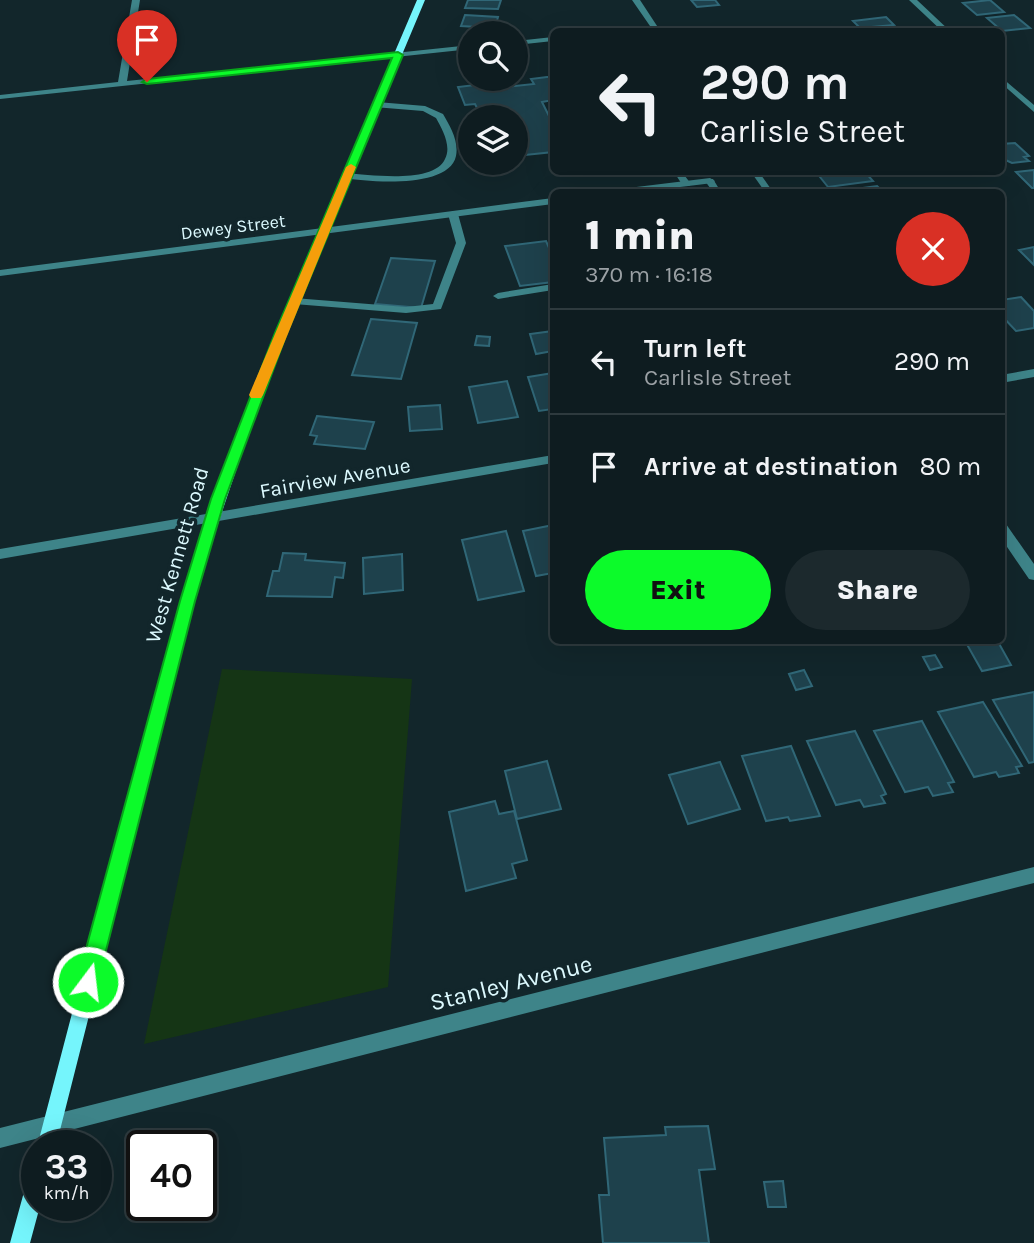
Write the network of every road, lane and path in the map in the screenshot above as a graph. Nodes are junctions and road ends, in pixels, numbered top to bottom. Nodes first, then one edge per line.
1 (136, 0) edge
2 (421, 0) edge
3 (636, 0) edge
4 (913, 0) edge
5 (655, 28) edge
6 (944, 28) edge
7 (550, 39) edge
8 (528, 42) edge
9 (458, 48) edge
10 (398, 55) junction
11 (1005, 83) edge
12 (122, 84) junction
13 (0, 97) edge
14 (377, 105) junction
15 (1034, 109) edge
16 (680, 175) edge
17 (347, 176) junction
18 (686, 184) junction
19 (645, 189) edge
20 (715, 189) edge
21 (550, 201) edge
22 (453, 214) junction
23 (324, 231) junction
24 (0, 273) edge
25 (550, 287) edge
26 (498, 296) dead end
27 (294, 301) junction
28 (1034, 373) edge
29 (1005, 378) edge
30 (550, 460) edge
31 (211, 519) junction
32 (1005, 534) edge
33 (0, 555) edge
34 (1034, 575) edge
35 (1034, 875) edge
36 (51, 1125) junction
37 (50, 1130) edge
38 (0, 1138) edge
39 (26, 1221) edge
40 (20, 1243) edge

1 - 12 street
2 - 10 street, West Kennett Road
3 - 5 street
4 - 6 street
7 - 8 street
9 - 10 street
10 - 12 street
10 - 14 street, West Kennett Road
11 - 15 street
12 - 13 street
14 - 17 street, West Kennett Road
14 - 17 street
16 - 18 street
17 - 23 street, West Kennett Road
18 - 19 street
18 - 20 street
21 - 22 street, Dewey Street
22 - 23 street, Dewey Street
22 - 27 street
23 - 24 street, Dewey Street
23 - 27 street, West Kennett Road
25 - 26 street
27 - 31 street, West Kennett Road
28 - 29 street
30 - 31 street, Fairview Avenue
31 - 33 street, Fairview Avenue
31 - 36 street, West Kennett Road
32 - 34 street
35 - 36 street, Stanley Avenue
36 - 37 street, West Kennett Road
36 - 38 street, Stanley Avenue
39 - 40 street

